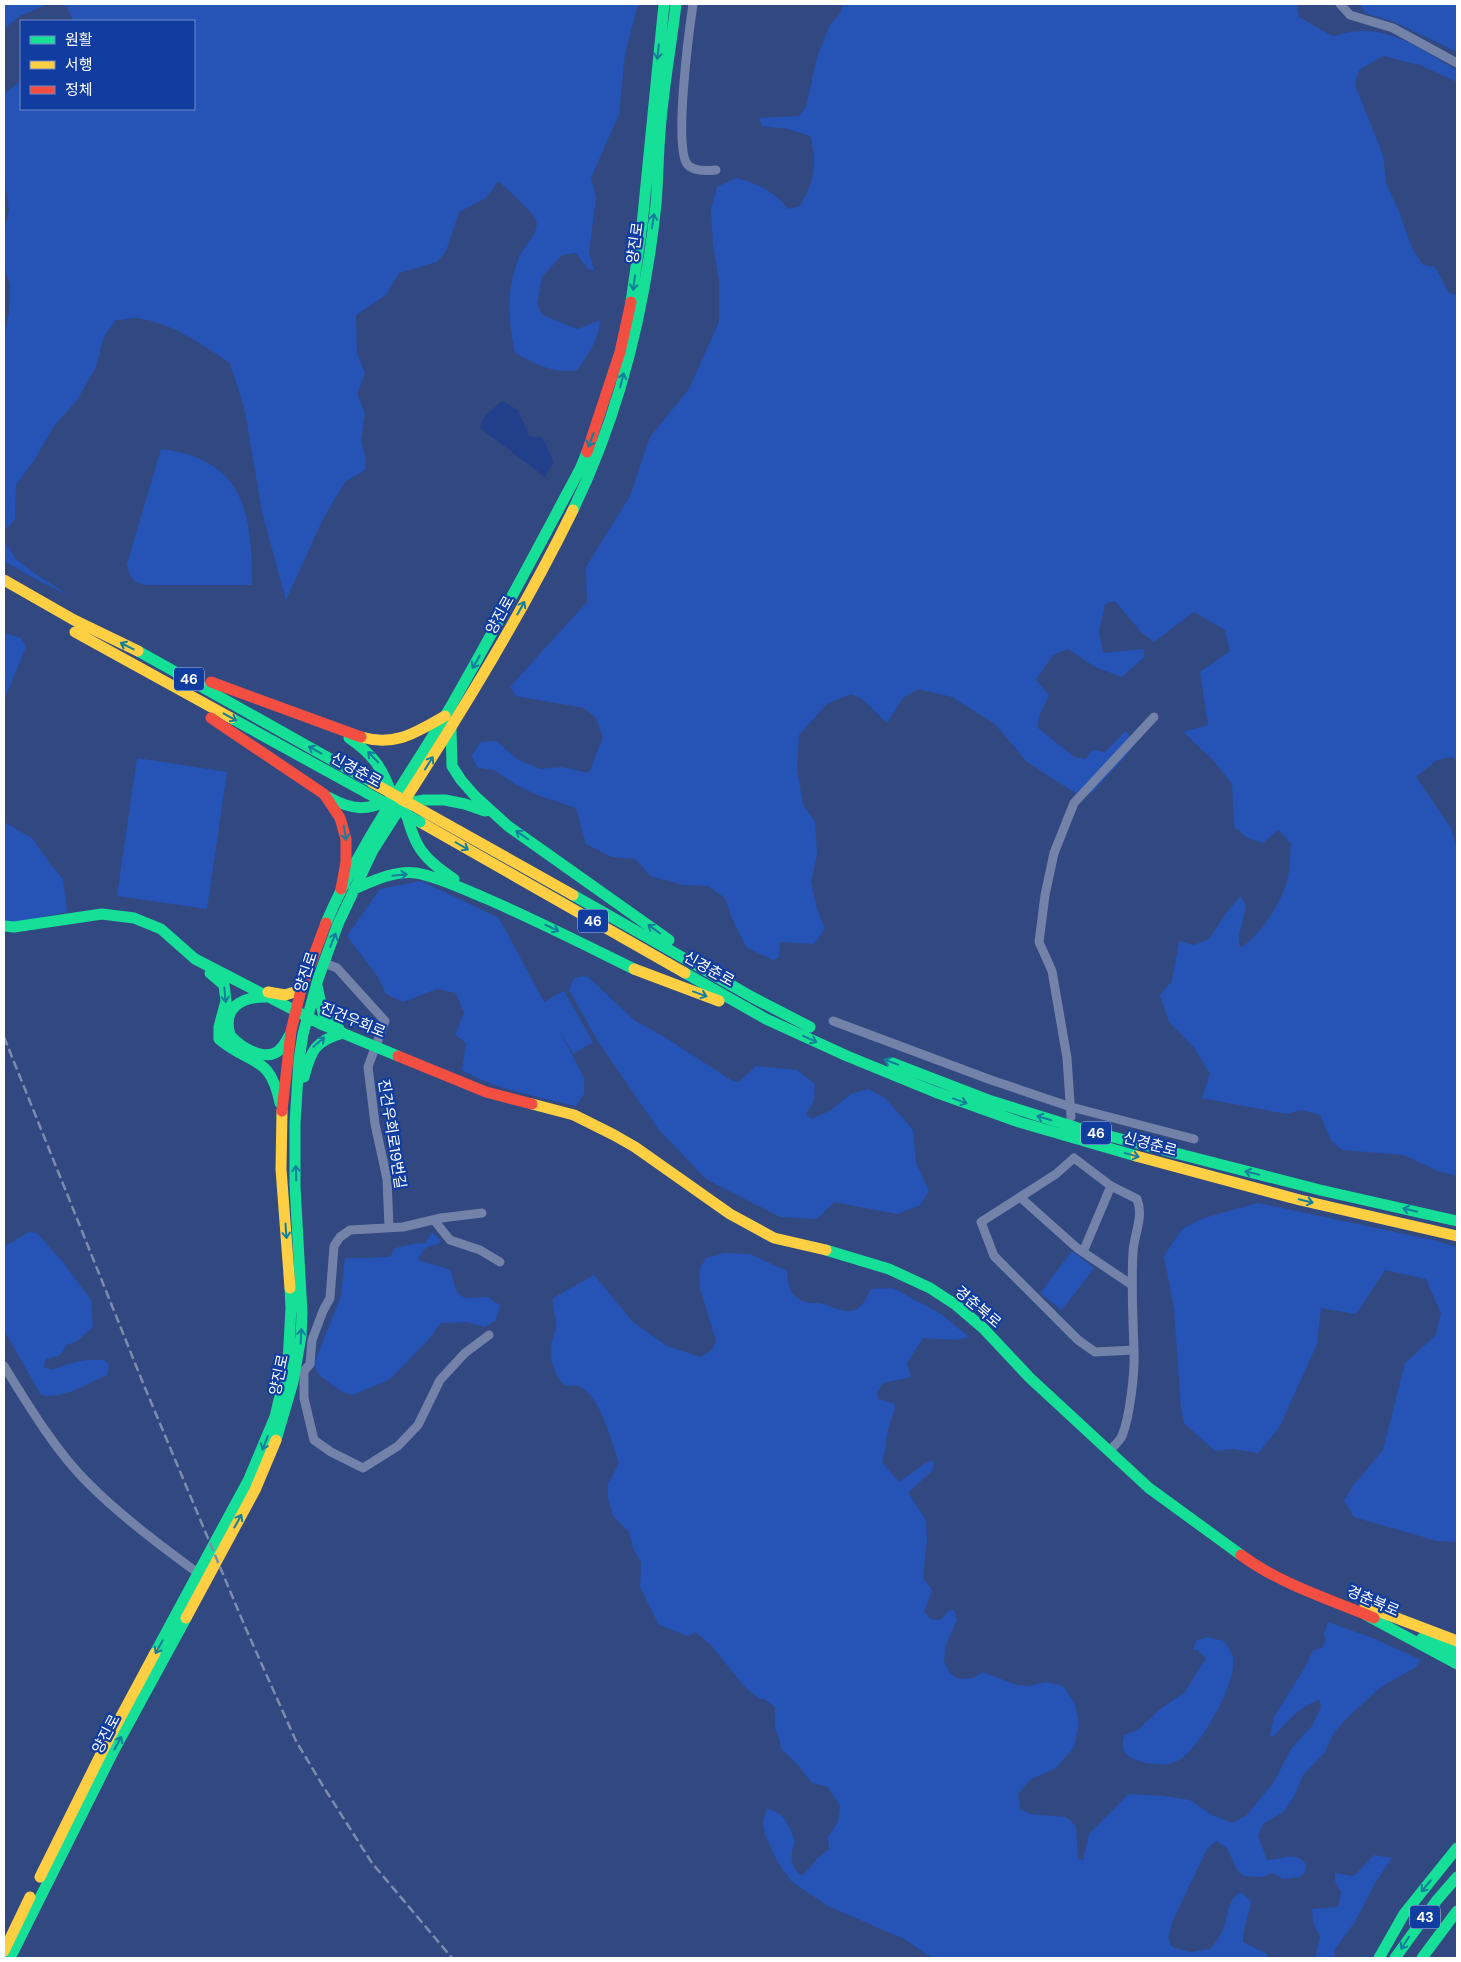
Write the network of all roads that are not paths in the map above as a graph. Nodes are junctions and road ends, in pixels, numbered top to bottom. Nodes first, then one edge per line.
1 (664, 4) edge
2 (676, 4) edge
3 (693, 4) edge
4 (1340, 4) edge
5 (1457, 63) edge
6 (716, 170) dead end
7 (4, 580) edge
8 (4, 592) edge
9 (154, 659) junction
10 (148, 673) junction
11 (444, 716) junction
12 (1154, 717) dead end
13 (336, 729) junction
14 (451, 729) junction
15 (370, 788) junction
16 (324, 794) junction
17 (398, 801) junction
18 (494, 814) junction
19 (422, 817) junction
20 (341, 889) junction
21 (354, 890) junction
22 (495, 902) junction
23 (4, 926) edge
24 (196, 959) junction
25 (324, 963) junction
26 (245, 986) junction
27 (317, 986) junction
28 (301, 990) junction
29 (752, 997) junction
30 (268, 998) junction
31 (296, 1012) junction
32 (307, 1018) junction
33 (766, 1019) junction
34 (833, 1020) dead end
35 (291, 1031) junction
36 (343, 1033) junction
37 (377, 1046) junction
38 (296, 1098) junction
39 (1070, 1107) junction
40 (282, 1113) junction
41 (1071, 1117) dead end
42 (614, 1135) joint
43 (1194, 1139) dead end
44 (1111, 1186) junction
45 (1021, 1198) junction
46 (482, 1213) dead end
47 (434, 1220) junction
48 (1457, 1221) edge
49 (390, 1227) junction
50 (1457, 1236) edge
51 (1083, 1252) junction
52 (500, 1262) dead end
53 (1132, 1285) junction
54 (489, 1335) dead end
55 (1134, 1350) junction
56 (4, 1366) edge
57 (291, 1394) junction
58 (304, 1399) junction
59 (1109, 1451) junction
60 (203, 1576) junction
61 (1277, 1577) junction
62 (1366, 1615) junction
63 (1457, 1641) edge
64 (1457, 1652) edge
65 (1457, 1664) edge
66 (1457, 1848) edge
67 (1457, 1877) edge
68 (1457, 1911) edge
69 (4, 1950) edge
70 (10, 1958) edge
71 (1379, 1958) edge
72 (1396, 1958) edge
73 (1422, 1958) edge

1 -> 11 main road, 양진로
14 -> 2 main road, 양진로
3 - 6 street
4 - 5 street
9 -> 7 main road, 신경춘로 / 46
8 - 10 main road, 신경춘로 / 46
9 - 13 main road
15 -> 9 main road, 신경춘로 / 46
10 -> 15 main road, 신경춘로 / 46
10 - 16 main road
11 - 13 main road
11 - 17 main road, 양진로
12 - 39 street
17 -> 13 main road
17 -> 14 main road, 양진로
14 - 18 main road
15 - 19 main road, 신경춘로 / 46, bridge
16 - 17 main road
16 -> 20 main road
17 - 18 main road
17 - 20 main road, 양진로
17 - 21 main road, 양진로
17 - 22 main road
29 -> 18 main road
19 - 29 main road, 신경춘로 / 46
19 -> 33 main road, 신경춘로 / 46
20 - 28 main road, 양진로
21 -> 22 main road
25 -> 21 main road, 양진로
22 -> 33 main road
23 - 24 main road, 진건우회로
24 - 26 main road, 진건우회로
24 -> 40 main road
25 - 27 main road, 양진로
25 - 37 street, 진건우회로19번길
26 - 28 main road
26 - 30 main road, 진건우회로
27 - 32 main road, 양진로
27 - 36 main road
28 - 31 main road, 양진로
48 -> 29 main road, 신경춘로 / 46
30 - 31 main road, 진건우회로
30 - 35 main road
31 - 32 main road, 진건우회로
31 - 35 main road, 양진로
32 - 36 main road, 진건우회로
32 - 38 main road, 양진로
33 -> 50 main road, 신경춘로 / 46
34 - 39 street
35 - 40 main road, 양진로
36 - 37 main road, 진건우회로
38 -> 36 main road
37 - 42 main road, 진건우회로
37 - 49 street, 진건우회로19번길
57 -> 38 main road, 양진로
39 - 41 street
39 - 43 street
40 -> 60 main road, 양진로
42 - 59 main road, 경춘북로
44 - 45 street
44 - 51 street
44 - 53 street
45 - 51 street
45 - 55 street
46 - 47 street
47 - 49 street
47 - 52 street
49 - 58 street
51 - 53 street
53 - 55 street
54 - 58 street
55 - 59 street
56 - 60 street
57 - 58 street
60 -> 57 main road, 양진로
59 - 61 main road, 경춘북로
60 -> 69 main road, 양진로
70 -> 60 main road, 양진로
61 - 62 main road, 경춘북로
61 - 63 main road, 경춘북로
62 - 64 main road, 경춘북로
62 - 65 main road
66 -> 71 main road
67 -> 72 main road, 43
68 - 73 main road, 43

